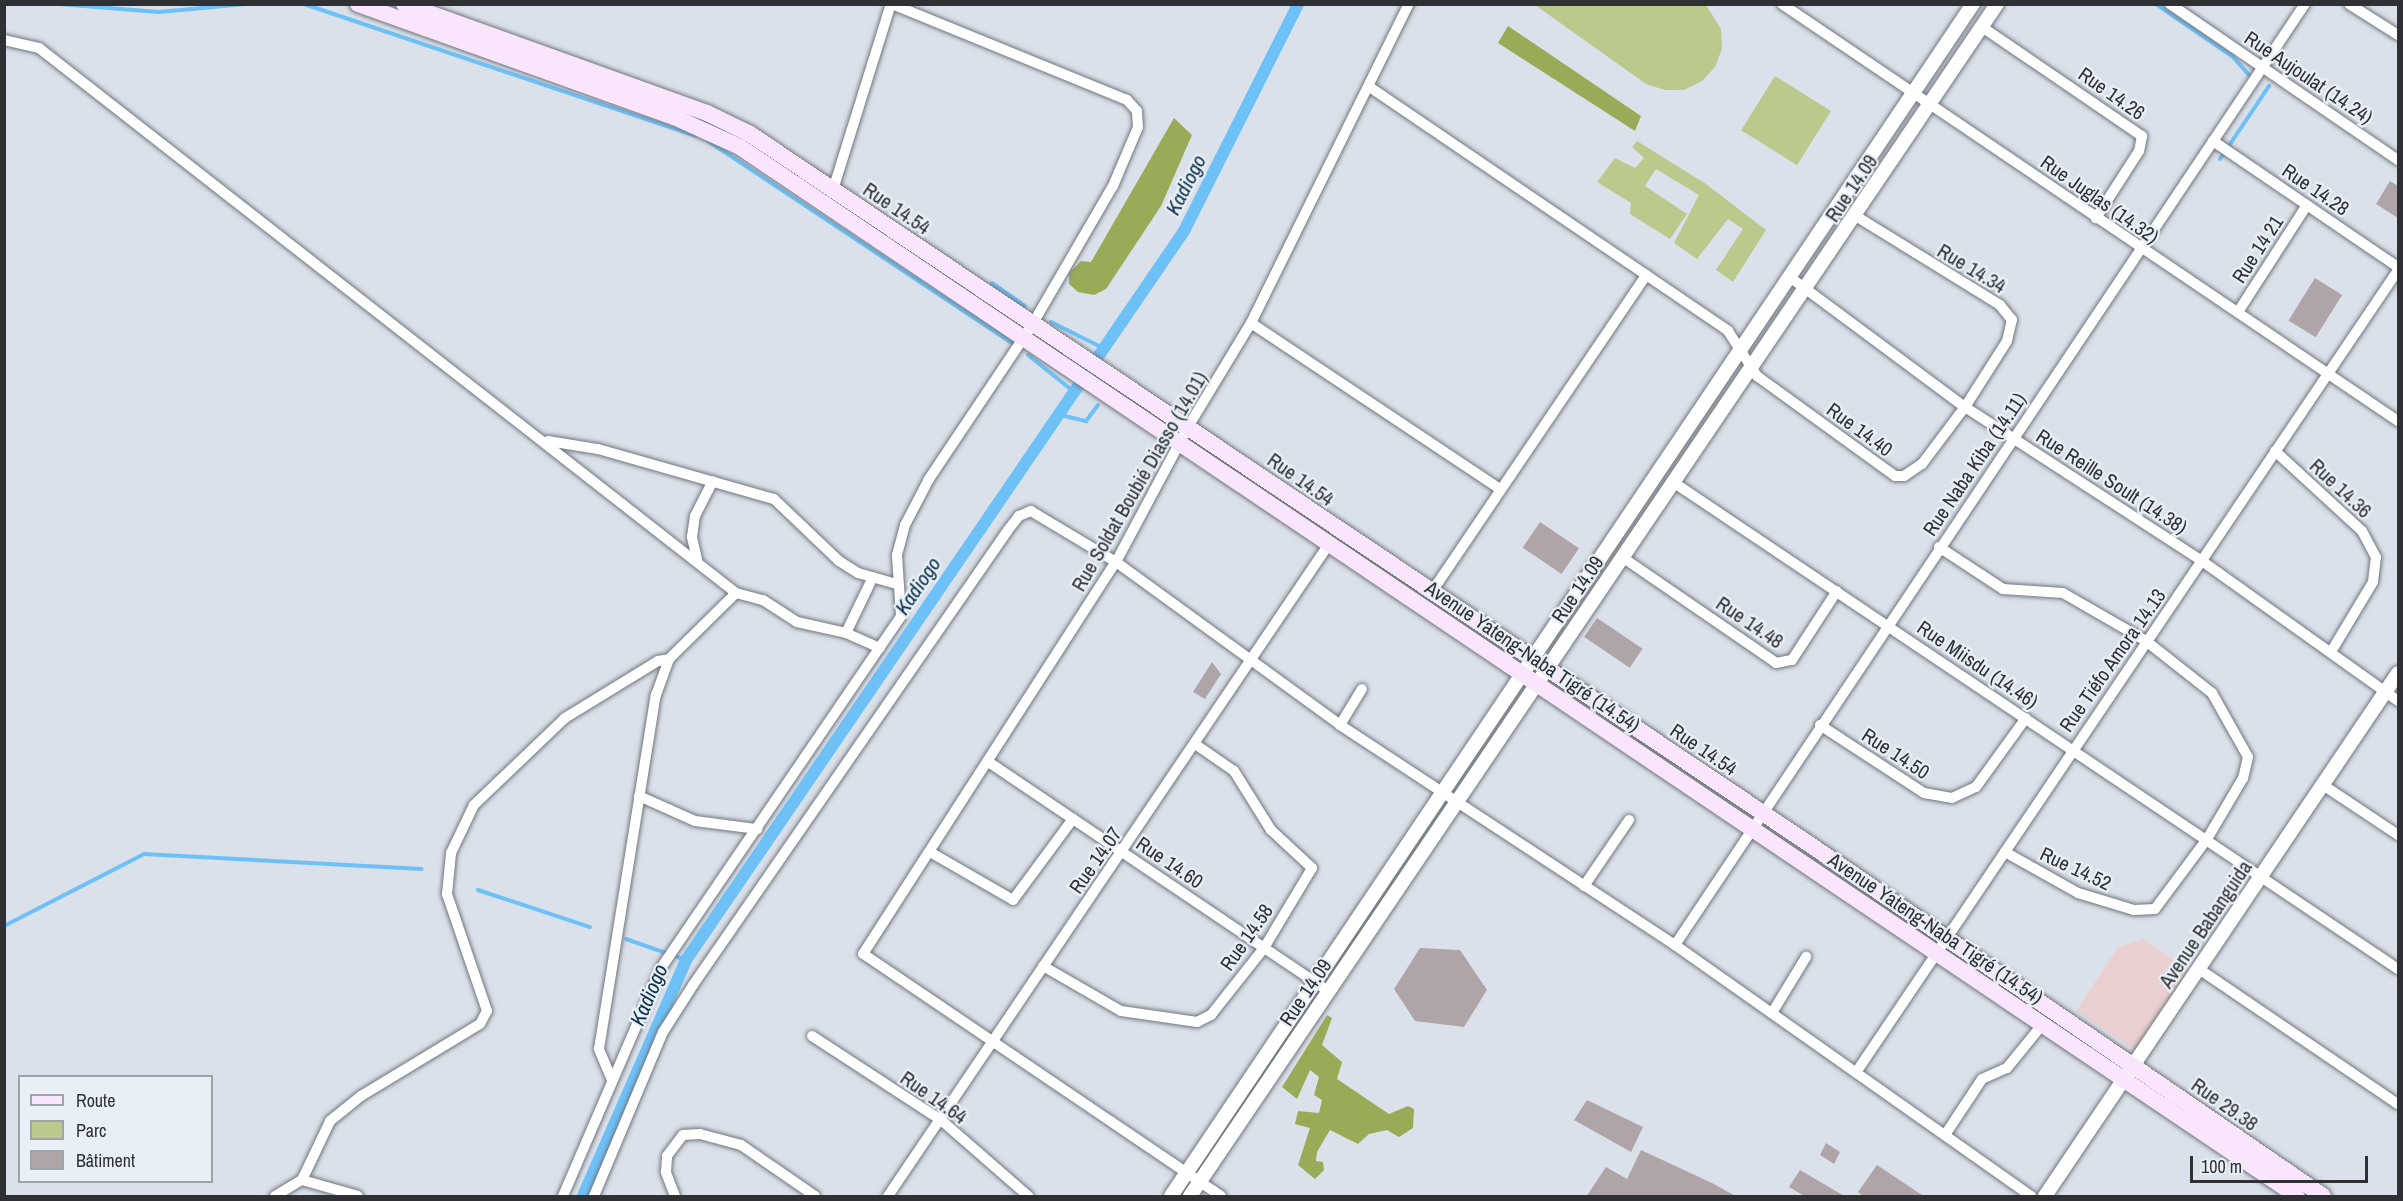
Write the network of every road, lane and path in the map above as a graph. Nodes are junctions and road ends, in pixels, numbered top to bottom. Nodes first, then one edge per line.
1 (357, 4) edge
2 (404, 4) edge
3 (891, 4) edge
4 (1409, 4) edge
5 (1782, 4) edge
6 (1973, 4) edge
7 (1997, 4) edge
8 (2170, 4) edge
9 (2305, 4) edge
10 (2349, 4) edge
11 (1982, 27) junction
12 (2398, 35) edge
13 (4, 40) edge
14 (2263, 67) junction
15 (1371, 88) junction
16 (1914, 94) junction
17 (1931, 105) junction
18 (2213, 141) junction
19 (2398, 159) edge
20 (829, 197) junction
21 (2307, 205) junction
22 (1856, 216) junction
23 (2096, 218) junction
24 (2142, 250) junction
25 (2398, 268) edge
26 (1646, 275) junction
27 (1791, 278) junction
28 (1806, 288) junction
29 (2238, 312) junction
30 (1251, 323) junction
31 (1028, 331) junction
32 (1742, 353) junction
33 (1751, 369) junction
34 (2328, 373) junction
35 (1101, 380) junction
36 (1965, 407) junction
37 (2398, 422) edge
38 (1188, 427) junction
39 (2012, 438) junction
40 (545, 441) junction
41 (1181, 443) junction
42 (2275, 452) junction
43 (713, 481) junction
44 (1673, 482) junction
45 (1500, 489) junction
46 (1329, 544) junction
47 (1939, 547) junction
48 (1622, 557) junction
49 (697, 559) junction
50 (2202, 561) junction
51 (1116, 562) junction
52 (873, 578) junction
53 (896, 584) junction
54 (1837, 591) junction
55 (736, 592) junction
56 (1431, 592) junction
57 (1887, 625) junction
58 (846, 633) junction
59 (2146, 641) junction
60 (880, 648) junction
61 (2331, 652) junction
62 (669, 659) junction
63 (1532, 660) junction
64 (1250, 662) junction
65 (1546, 669) junction
66 (2398, 673) edge
67 (1529, 679) junction
68 (1362, 689) dead end
69 (2386, 692) junction
70 (2398, 700) edge
71 (2026, 718) junction
72 (1340, 725) junction
73 (1820, 725) junction
74 (1195, 744) junction
75 (2073, 748) junction
76 (990, 763) junction
77 (2323, 785) junction
78 (1442, 794) junction
79 (639, 796) junction
80 (1455, 802) junction
81 (1762, 813) junction
82 (1073, 819) junction
83 (1629, 820) dead end
84 (1751, 828) junction
85 (757, 829) junction
86 (2398, 835) edge
87 (2207, 839) junction
88 (930, 852) junction
89 (1123, 852) junction
90 (2005, 852) junction
91 (2261, 876) junction
92 (1584, 886) junction
93 (1947, 938) junction
94 (1675, 945) junction
95 (1263, 948) junction
96 (1936, 953) junction
97 (1806, 957) dead end
98 (1043, 966) junction
99 (2199, 969) junction
100 (2398, 969) edge
101 (1316, 983) junction
102 (1329, 992) junction
103 (1772, 1013) junction
104 (2042, 1025) junction
105 (812, 1036) dead end
106 (993, 1040) junction
107 (2133, 1065) junction
108 (1857, 1071) junction
109 (612, 1080) junction
110 (2123, 1081) junction
111 (2398, 1104) edge
112 (941, 1120) junction
113 (1945, 1135) junction
114 (1187, 1174) junction
115 (302, 1180) junction
116 (1199, 1182) junction
117 (275, 1197) edge
118 (358, 1197) edge
119 (563, 1197) edge
120 (594, 1197) edge
121 (675, 1197) edge
122 (815, 1197) edge
123 (888, 1197) edge
124 (1028, 1197) edge
125 (1171, 1197) edge
126 (1190, 1197) edge
127 (1221, 1197) edge
128 (2031, 1197) edge
129 (2044, 1197) edge
130 (2297, 1197) edge
131 (2323, 1197) edge

1 - 20 main road, Rue 14.54
2 - 20 main road, Rue 14.54
3 - 20 street
3 - 31 street
4 - 15 street, Rue Soldat Boubié Diasso (14.01)
5 - 16 street, Rue Juglas (14.32)
6 - 16 street, Rue 14.09
7 - 11 street, Rue 14.09
8 - 14 street, Rue Aujoulat (14.24)
9 - 14 street, Rue Naba Kiba (14.11)
10 - 12 street
11 - 17 street, Rue 14.09
11 - 23 street, Rue 14.26
13 - 40 street
14 - 18 street, Rue Naba Kiba (14.11)
14 - 19 street, Rue Aujoulat (14.24)
15 - 26 street
15 - 30 street, Rue Soldat Boubié Diasso (14.01)
16 - 17 street, Rue Juglas (14.32)
16 - 27 street, Rue 14.09
17 - 22 street, Rue 14.09
17 - 23 street, Rue Juglas (14.32)
18 - 21 street, Rue 14.28
18 - 24 street, Rue Naba Kiba (14.11)
20 - 31 main road, Rue 14.54
21 - 25 street, Rue 14.28
21 - 29 street, Rue 14 21
22 - 28 street, Rue 14.09
22 - 36 street, Rue 14.34
23 - 24 street, Rue Juglas (14.32)
24 - 29 street, Rue Juglas (14.32)
24 - 39 street, Rue Naba Kiba (14.11)
25 - 34 street, Rue Tiéfo Amora 14.13
26 - 32 street
26 - 45 street
27 - 28 street, Rue Reille Soult (14.38)
27 - 32 street, Rue 14.09
28 - 33 street, Rue 14.09
28 - 36 street, Rue Reille Soult (14.38)
29 - 34 street, Rue Juglas (14.32)
30 - 38 street, Rue Soldat Boubié Diasso (14.01)
30 - 45 street
31 - 35 main road, Rue 14.54
31 - 53 street
32 - 33 street
32 - 63 street, Rue 14.09
33 - 36 street, Rue 14.40
33 - 44 street, Rue 14.09
34 - 37 street, Rue Juglas (14.32)
34 - 42 street, Rue Tiéfo Amora 14.13
35 - 38 main road, Rue 14.54
35 - 41 main road, Avenue Yateng-Naba Tigré (14.54)
36 - 39 street, Rue Reille Soult (14.38)
38 - 41 street, Rue Soldat Boubié Diasso (14.01)
38 - 56 main road, Rue 14.54
39 - 47 street, Rue Naba Kiba (14.11)
39 - 50 street, Rue Reille Soult (14.38)
40 - 43 street
40 - 49 street
41 - 46 main road, Avenue Yateng-Naba Tigré (14.54)
41 - 51 street, Rue Soldat Boubié Diasso (14.01)
42 - 50 street, Rue Tiéfo Amora 14.13
42 - 61 street, Rue 14.36
43 - 49 street
43 - 52 street
44 - 48 street, Rue 14.09
44 - 54 street, Rue Miisdu (14.46)
45 - 56 street
46 - 64 street, Rue 14.07
46 - 67 main road, Avenue Yateng-Naba Tigré (14.54)
47 - 57 street, Rue Naba Kiba (14.11)
47 - 59 street, Rue 14.52
48 - 54 street, Rue 14.48
48 - 65 street, Rue 14.09
49 - 55 street
50 - 59 street, Rue Tiéfo Amora 14.13
50 - 61 street, Rue Reille Soult (14.38)
51 - 64 street
51 - 76 street, Rue Soldat Boubié Diasso (14.01)
51 - 120 street
52 - 53 street
52 - 58 street
53 - 60 street
54 - 57 street, Rue Miisdu (14.46)
55 - 58 street
55 - 62 street
56 - 63 main road, Rue 14.54
57 - 71 street, Rue Miisdu (14.46)
57 - 73 street, Rue Naba Kiba (14.11)
58 - 60 street
59 - 75 street, Rue Tiéfo Amora 14.13
59 - 87 street, Rue 14.52
60 - 85 street
61 - 69 street, Rue Reille Soult (14.38)
62 - 79 street
62 - 115 street
63 - 65 main road, Rue 14.54
63 - 67 street, Rue 14.09
64 - 72 street
64 - 74 street, Rue 14.07
65 - 67 street, Rue 14.09
65 - 81 main road, Rue 14.54
66 - 69 street, Avenue Babanguida
67 - 78 street, Rue 14.09
67 - 80 street, Rue 14.09
67 - 84 main road, Avenue Yateng-Naba Tigré (14.54)
68 - 72 street
69 - 70 street, Rue Reille Soult (14.38)
69 - 77 street, Avenue Babanguida
71 - 73 street, Rue 14.50
71 - 75 street, Rue Miisdu (14.46)
72 - 78 street
73 - 81 street, Rue Naba Kiba (14.11)
74 - 89 street, Rue 14.07
74 - 95 street, Rue 14.58
75 - 87 street, Rue Miisdu (14.46)
75 - 90 street, Rue Tiéfo Amora 14.13
76 - 82 street, Rue 14.60
76 - 88 street, Rue Soldat Boubié Diasso (14.01)
77 - 86 street
77 - 91 street, Avenue Babanguida
78 - 80 street
78 - 101 street, Rue 14.09
79 - 85 street
79 - 109 street
80 - 92 street
80 - 102 street, Rue 14.09
81 - 84 street, Rue Naba Kiba (14.11)
81 - 93 main road, Rue 14.54
82 - 88 street
82 - 89 street, Rue 14.60
83 - 92 street
84 - 94 street, Rue Naba Kiba (14.11)
84 - 96 main road, Avenue Yateng-Naba Tigré (14.54)
85 - 109 street
87 - 90 street, Rue 14.52
87 - 91 street, Rue Miisdu (14.46)
88 - 106 street, Rue Soldat Boubié Diasso (14.01)
89 - 95 street, Rue 14.60
89 - 98 street, Rue 14.07
90 - 93 street, Rue Tiéfo Amora 14.13
91 - 99 street, Avenue Babanguida
91 - 100 street, Rue Miisdu (14.46)
92 - 94 street
93 - 96 street, Rue Tiéfo Amora 14.13
93 - 107 main road, Rue 14.54
94 - 103 street
95 - 98 street, Rue 14.58
95 - 101 street, Rue 14.60
96 - 104 main road, Avenue Yateng-Naba Tigré (14.54)
96 - 108 street, Rue Tiéfo Amora 14.13
97 - 103 street
98 - 106 street, Rue 14.07
99 - 107 street, Avenue Babanguida
99 - 111 street
101 - 102 street, Rue 14.60
101 - 114 street, Rue 14.09
102 - 116 street, Rue 14.09
103 - 108 street
104 - 110 main road, Avenue Yateng-Naba Tigré (14.54)
104 - 113 street
105 - 112 street, Rue 14.64
106 - 112 street, Rue 14.07
106 - 114 street
107 - 110 street, Avenue Babanguida
107 - 131 main road, Rue 29.38
108 - 113 street
109 - 119 street
110 - 129 street, Avenue Babanguida
110 - 130 main road, Rue 29.38
112 - 123 street, Rue 14.07
112 - 124 street, Rue 14.64
113 - 128 street
114 - 116 street
114 - 125 street, Rue 14.09
115 - 117 street
115 - 118 street
116 - 126 street, Rue 14.09
116 - 127 street
121 - 122 street

